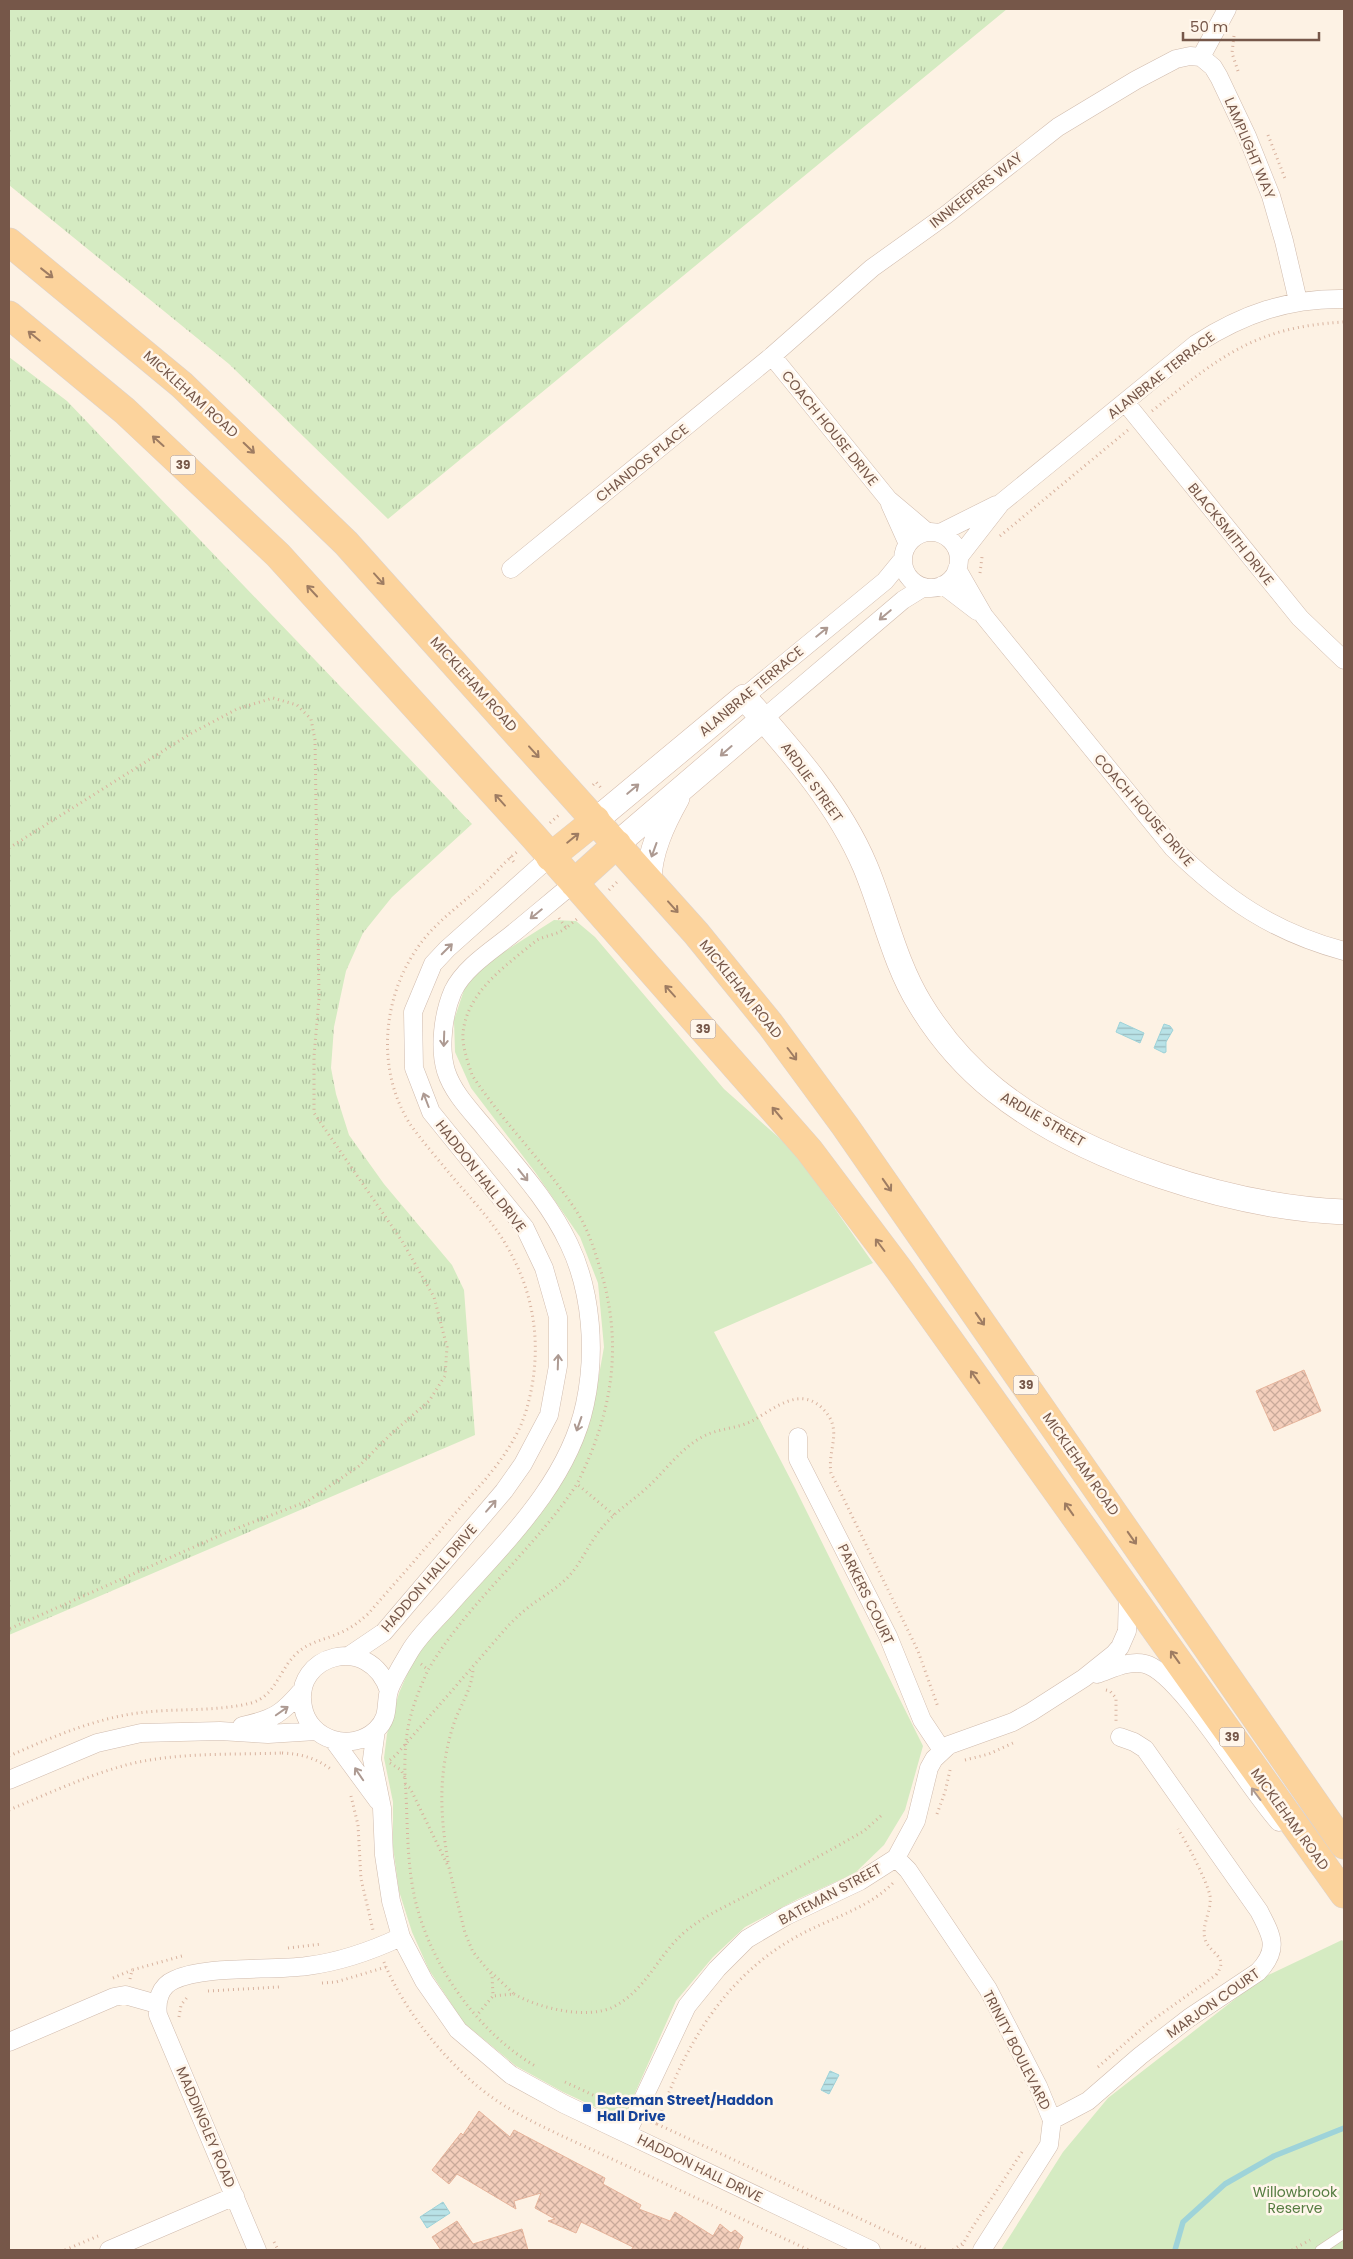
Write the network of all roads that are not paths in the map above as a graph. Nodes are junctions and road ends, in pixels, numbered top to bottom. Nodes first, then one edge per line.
1 (1227, 9) edge
2 (1200, 57) junction
3 (9, 242) edge
4 (1344, 298) edge
5 (1298, 301) junction
6 (9, 315) edge
7 (772, 356) junction
8 (1124, 402) junction
9 (888, 499) junction
10 (1001, 503) junction
11 (934, 533) junction
12 (905, 551) junction
13 (958, 563) junction
14 (511, 569) dead end
15 (943, 585) junction
16 (924, 587) junction
17 (984, 616) junction
18 (1344, 660) edge
19 (744, 697) junction
20 (763, 719) junction
21 (682, 790) junction
22 (596, 820) junction
23 (617, 844) junction
24 (550, 856) junction
25 (649, 881) junction
26 (574, 883) junction
27 (1344, 951) edge
28 (1344, 1212) edge
29 (798, 1437) dead end
30 (1128, 1592) junction
31 (350, 1655) junction
32 (1084, 1678) junction
33 (303, 1689) junction
34 (389, 1692) junction
35 (376, 1730) junction
36 (220, 1731) junction
37 (316, 1731) junction
38 (1120, 1737) road end
39 (334, 1741) junction
40 (942, 1750) junction
41 (9, 1780) edge
42 (382, 1808) junction
43 (1344, 1845) edge
44 (902, 1863) junction
45 (1340, 1888) edge
46 (401, 1937) junction
47 (157, 2004) junction
48 (9, 2042) edge
49 (1052, 2120) junction
50 (627, 2133) junction
51 (234, 2196) junction
52 (1344, 2234) edge
53 (109, 2250) edge
54 (257, 2250) edge
55 (871, 2250) edge
56 (982, 2250) edge
57 (1320, 2250) edge

1 - 2 street
2 - 5 street, LAMPLIGHT WAY
2 - 7 street, INNKEEPERS WAY
3 -> 22 main road, MICKLEHAM ROAD / 39
4 - 5 street, ALANBRAE TERRACE
5 - 8 street, ALANBRAE TERRACE
24 -> 6 main road, MICKLEHAM ROAD / 39
7 - 9 street, COACH HOUSE DRIVE
7 - 14 street, CHANDOS PLACE
8 - 10 street, ALANBRAE TERRACE
8 - 18 street, BLACKSMITH DRIVE
9 - 11 street, COACH HOUSE DRIVE
9 - 12 street, COACH HOUSE DRIVE
10 - 11 street, ALANBRAE TERRACE
10 - 13 street, ALANBRAE TERRACE
11 - 12 street
11 - 13 street
12 - 16 street
19 -> 12 street, ALANBRAE TERRACE
13 - 15 street
13 - 17 street, COACH HOUSE DRIVE
15 - 16 street
15 - 17 street, COACH HOUSE DRIVE
16 -> 20 street, ALANBRAE TERRACE
17 - 27 street, COACH HOUSE DRIVE
19 - 20 street, ARDLIE STREET
22 -> 19 street, ALANBRAE TERRACE
20 -> 21 street, ALANBRAE TERRACE
20 - 28 street, ARDLIE STREET
21 - 23 street, ALANBRAE TERRACE
21 -> 25 street
22 - 23 main road, MICKLEHAM ROAD / 39
24 -> 22 main road
23 - 25 main road, MICKLEHAM ROAD / 39
23 - 26 main road
24 - 26 main road, MICKLEHAM ROAD / 39
31 -> 24 street, HADDON HALL DRIVE
25 -> 43 main road, MICKLEHAM ROAD / 39
30 -> 26 main road, MICKLEHAM ROAD / 39
26 -> 34 street
29 - 40 street, PARKERS COURT
30 - 32 street, BATEMAN STREET
45 -> 30 main road, MICKLEHAM ROAD / 39
31 - 33 street
31 - 34 street
32 - 40 street, BATEMAN STREET
45 -> 32 street, BATEMAN STREET
36 -> 33 street
33 - 37 street
34 - 35 street
35 - 39 street
35 - 42 street, HADDON HALL DRIVE
36 - 37 street
36 - 41 street
37 - 39 street
38 - 49 street, MARJON COURT
42 -> 39 street
40 - 44 street, BATEMAN STREET
42 - 46 street, HADDON HALL DRIVE
44 - 49 street, TRINITY BOULEVARD
44 - 50 street, BATEMAN STREET
46 - 47 street
46 - 50 street, HADDON HALL DRIVE
47 - 48 street
47 - 51 street, MADDINGLEY ROAD
49 - 56 street, TRINITY BOULEVARD
50 - 55 street, HADDON HALL DRIVE
51 - 53 street
51 - 54 street, MADDINGLEY ROAD
52 - 57 lane

